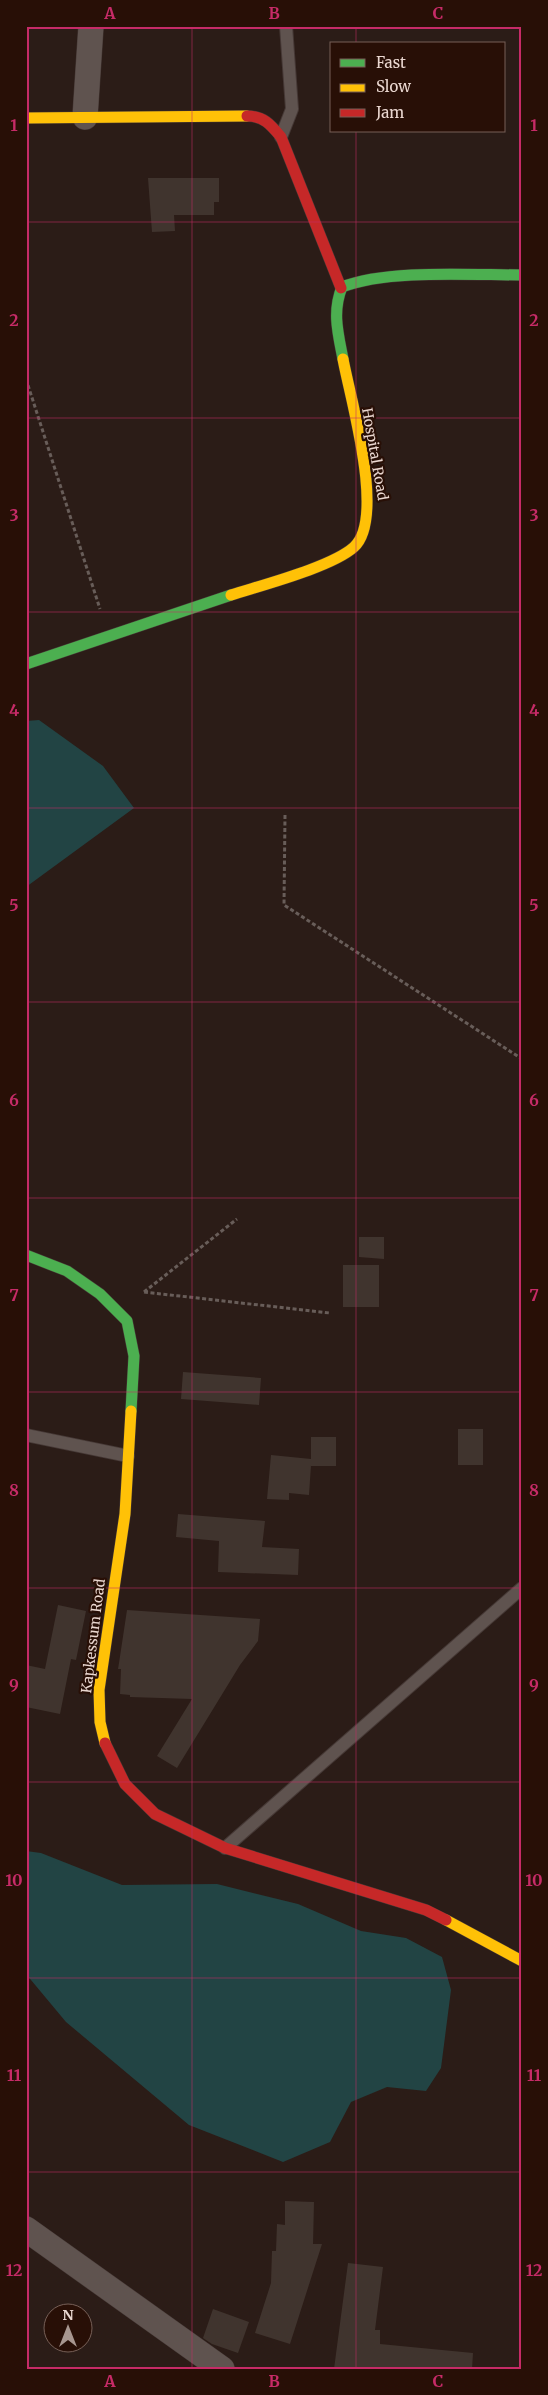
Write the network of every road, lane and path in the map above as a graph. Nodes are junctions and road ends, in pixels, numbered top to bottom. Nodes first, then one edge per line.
1 (90, 26) edge
2 (286, 26) edge
3 (86, 117) junction
4 (26, 118) edge
5 (281, 137) junction
6 (522, 275) edge
7 (341, 288) junction
8 (26, 379) edge
9 (108, 635) junction
10 (26, 664) edge
11 (285, 815) dead end
12 (522, 1058) edge
13 (237, 1219) dead end
14 (26, 1255) edge
15 (144, 1292) junction
16 (118, 1312) junction
17 (330, 1314) dead end
18 (26, 1435) edge
19 (128, 1456) junction
20 (522, 1588) edge
21 (224, 1848) junction
22 (522, 1961) edge
23 (26, 2229) edge
24 (222, 2369) edge

1 - 3 street
2 - 5 lane
3 - 4 street
3 - 5 street
5 - 7 street
6 - 7 street
7 - 9 street, Hospital Road
8 - 9 path
9 - 10 street, Hospital Road
11 - 12 path
13 - 15 path
14 - 16 street, Kapkessum Road
15 - 16 path
15 - 17 path
16 - 19 street, Kapkessum Road
18 - 19 lane
19 - 21 street, Kapkessum Road
20 - 21 lane
21 - 22 street, Kapkessum Road
23 - 24 street

